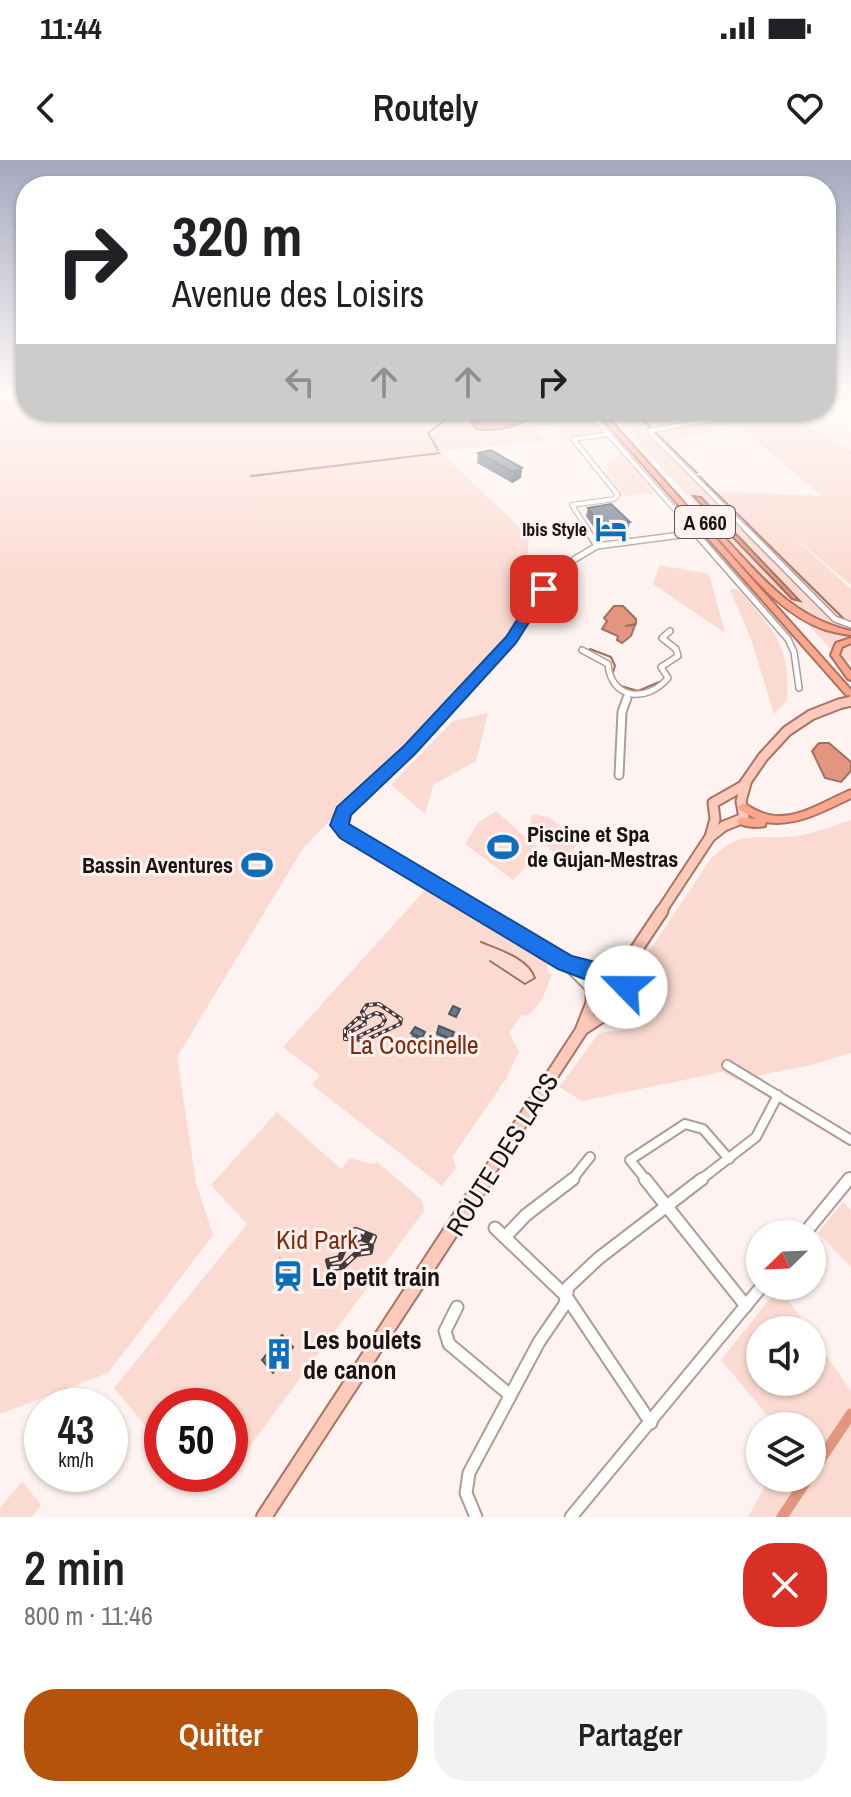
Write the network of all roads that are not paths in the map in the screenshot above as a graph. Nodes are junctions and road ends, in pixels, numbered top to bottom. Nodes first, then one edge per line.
1 (589, 458) edge
2 (631, 458) edge
3 (643, 458) edge
4 (646, 458) edge
5 (676, 458) edge
6 (691, 506) junction
7 (696, 533) junction
8 (597, 546) junction
9 (851, 625) edge
10 (670, 631) dead end
11 (851, 633) edge
12 (851, 640) edge
13 (582, 650) dead end
14 (851, 677) edge
15 (851, 686) edge
16 (799, 688) dead end
17 (628, 694) junction
18 (851, 700) edge
19 (619, 775) dead end
20 (746, 783) junction
21 (851, 796) edge
22 (725, 798) junction
23 (743, 807) junction
24 (715, 814) junction
25 (736, 822) junction
26 (710, 837) junction
27 (632, 956) junction
28 (565, 963) junction
29 (603, 974) junction
30 (626, 987) junction
31 (591, 992) junction
32 (615, 1007) junction
33 (581, 1031) junction
34 (727, 1065) dead end
35 (778, 1095) junction
36 (851, 1140) edge
37 (590, 1157) dead end
38 (729, 1159) junction
39 (851, 1177) edge
40 (667, 1207) junction
41 (816, 1220) edge
42 (495, 1228) dead end
43 (505, 1237) junction
44 (566, 1296) junction
45 (751, 1300) edge
46 (746, 1306) junction
47 (457, 1307) dead end
48 (510, 1395) junction
49 (651, 1423) junction
50 (269, 1515) edge
51 (476, 1517) edge
52 (571, 1517) edge

1 - 8 street
2 - 7 street
3 - 18 highway, A 660
4 - 6 highway, A 660
5 - 9 street
6 - 11 highway
6 - 15 highway, A 660
7 - 8 street
7 - 16 street
8 - 28 street
10 - 17 street
12 - 14 highway
13 - 17 street
17 - 19 street
18 - 20 main road, ROUTE DES LACS, bridge
20 - 22 main road, ROUTE DES LACS
20 - 23 main road, ROUTE DES LACS
21 - 23 highway
21 - 25 highway
22 - 23 main road
22 - 24 main road, ROUTE DES LACS
23 - 25 main road, ROUTE DES LACS
24 - 25 main road
24 - 26 main road, ROUTE DES LACS
25 - 26 main road, ROUTE DES LACS
26 - 27 main road, ROUTE DES LACS
27 - 29 main road, ROUTE DES LACS
27 - 30 main road, ROUTE DES LACS
28 - 29 street
28 - 31 street
29 - 30 main road
29 - 31 main road, ROUTE DES LACS
30 - 32 main road, ROUTE DES LACS
31 - 32 main road
31 - 33 main road, ROUTE DES LACS
32 - 33 main road, ROUTE DES LACS
33 - 50 main road, ROUTE DES LACS
34 - 35 street
35 - 36 street
35 - 38 street
37 - 43 street
38 - 40 street
38 - 40 street
39 - 41 street
40 - 44 street
40 - 46 street
42 - 43 street
43 - 44 street
44 - 48 street
44 - 49 street
45 - 46 street
46 - 49 street
47 - 48 street
48 - 51 street
49 - 52 street

